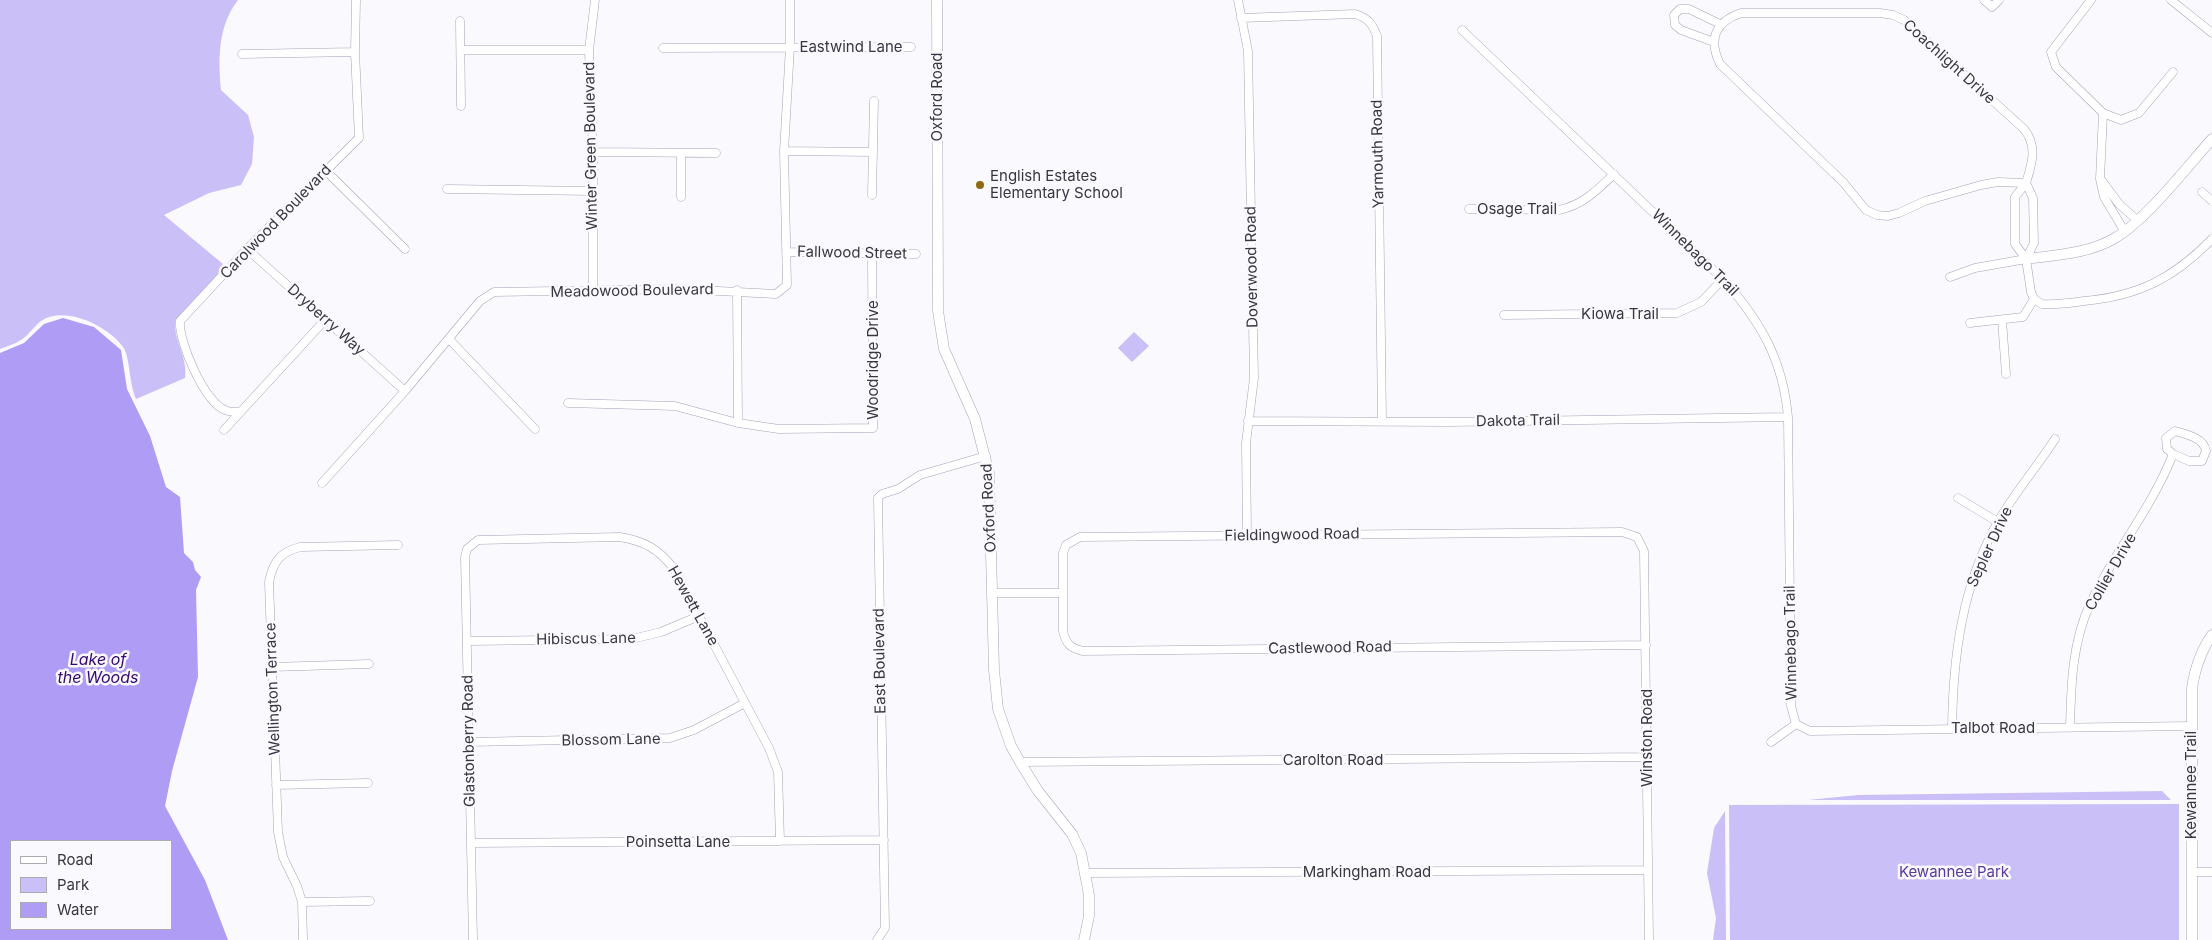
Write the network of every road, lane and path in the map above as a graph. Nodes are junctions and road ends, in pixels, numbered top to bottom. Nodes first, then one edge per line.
1 (356, 0) edge
2 (595, 0) edge
3 (790, 0) edge
4 (937, 0) edge
5 (1238, 0) edge
6 (1984, 0) edge
7 (1999, 0) edge
8 (2091, 0) edge
9 (2171, 0) edge
10 (1241, 18) junction
11 (460, 21) dead end
12 (1720, 24) junction
13 (1462, 30) dead end
14 (2212, 33) edge
15 (1714, 42) junction
16 (790, 47) junction
17 (911, 47) dead end
18 (663, 48) dead end
19 (462, 50) junction
20 (589, 50) junction
21 (355, 52) junction
22 (242, 54) dead end
23 (2173, 72) dead end
24 (874, 101) dead end
25 (461, 106) dead end
26 (2103, 113) junction
27 (2212, 139) edge
28 (784, 151) junction
29 (594, 152) junction
30 (873, 152) junction
31 (716, 153) dead end
32 (681, 154) junction
33 (326, 171) junction
34 (1614, 174) junction
35 (2100, 179) junction
36 (2026, 183) junction
37 (447, 189) dead end
38 (593, 191) junction
39 (2202, 192) dead end
40 (872, 195) dead end
41 (681, 197) dead end
42 (2212, 202) edge
43 (1469, 209) dead end
44 (2137, 220) junction
45 (2125, 232) junction
46 (2212, 239) edge
47 (247, 249) junction
48 (405, 249) dead end
49 (787, 252) junction
50 (872, 254) junction
51 (916, 254) dead end
52 (2026, 259) junction
53 (1950, 277) dead end
54 (1724, 280) junction
55 (737, 290) junction
56 (593, 292) junction
57 (2034, 299) junction
58 (1504, 315) dead end
59 (324, 320) junction
60 (2002, 320) junction
61 (1970, 323) dead end
62 (449, 339) junction
63 (2006, 374) dead end
64 (405, 391) junction
65 (568, 403) dead end
66 (240, 412) junction
67 (1788, 417) junction
68 (1382, 420) junction
69 (1248, 421) junction
70 (738, 423) junction
71 (535, 429) dead end
72 (224, 430) dead end
73 (2056, 439) dead end
74 (2173, 454) junction
75 (986, 456) junction
76 (322, 483) dead end
77 (1958, 498) dead end
78 (1998, 522) junction
79 (1247, 535) junction
80 (1637, 537) joint
81 (472, 544) joint
82 (398, 545) dead end
83 (993, 593) junction
84 (1063, 594) junction
85 (699, 616) junction
86 (2212, 635) edge
87 (468, 641) junction
88 (1646, 646) junction
89 (369, 664) dead end
90 (272, 668) junction
91 (745, 703) junction
92 (1796, 724) junction
93 (2191, 726) junction
94 (2070, 728) junction
95 (1952, 729) junction
96 (470, 742) junction
97 (1771, 742) dead end
98 (1647, 757) junction
99 (1020, 762) junction
100 (368, 782) dead end
101 (276, 785) junction
102 (884, 840) junction
103 (780, 841) junction
104 (471, 843) junction
105 (1648, 870) junction
106 (2192, 872) junction
107 (2212, 872) edge
108 (1086, 873) junction
109 (370, 900) dead end
110 (302, 902) junction
111 (303, 940) edge
112 (473, 940) edge
113 (878, 940) edge
114 (1084, 940) edge
115 (1650, 940) edge
116 (2192, 940) edge

1 - 21 street, Carolwood Boulevard
2 - 20 street, Winter Green Boulevard
3 - 16 street, Meadowood Boulevard
4 - 75 street, Oxford Road
5 - 10 street, Doverwood Road
6 - 7 street
8 - 26 street
9 - 14 street
10 - 68 street, Yarmouth Road
10 - 69 street, Doverwood Road
11 - 19 street
12 - 15 street
12 - 15 street
12 - 36 street, Coachlight Drive
13 - 34 street, Winnebago Trail
15 - 36 street
16 - 17 street, Eastwind Lane
16 - 18 street, Eastwind Lane
16 - 28 street, Meadowood Boulevard
19 - 20 street
19 - 25 street
20 - 29 street, Winter Green Boulevard
21 - 22 street
21 - 33 street, Carolwood Boulevard
23 - 26 street
24 - 30 street
26 - 35 street
27 - 44 street
28 - 30 street
28 - 49 street, Meadowood Boulevard
29 - 32 street
29 - 38 street, Winter Green Boulevard
30 - 40 street
31 - 32 street
32 - 41 street
33 - 47 street, Carolwood Boulevard
33 - 48 street
34 - 43 street, Osage Trail
34 - 54 street, Winnebago Trail
35 - 44 street
35 - 45 street
36 - 52 street
36 - 52 street, Coachlight Drive
37 - 38 street
38 - 56 street, Winter Green Boulevard
39 - 42 street
44 - 45 street
45 - 52 street
46 - 57 street
47 - 59 street, Dryberry Way
47 - 66 street, Carolwood Boulevard
49 - 50 street, Fallwood Street
49 - 55 street, Meadowood Boulevard
50 - 51 street, Fallwood Street
50 - 70 street, Woodridge Drive
52 - 53 street
52 - 57 street
54 - 58 street, Kiowa Trail
54 - 67 street, Winnebago Trail
55 - 56 street, Meadowood Boulevard
55 - 70 street
56 - 62 street, Meadowood Boulevard
57 - 60 street
59 - 64 street, Dryberry Way
59 - 66 street
60 - 61 street
60 - 63 street
62 - 64 street, Meadowood Boulevard
62 - 71 street
64 - 76 street, Meadowood Boulevard
65 - 70 street, Woodridge Drive
66 - 72 street
67 - 68 street, Dakota Trail
67 - 92 street, Winnebago Trail
68 - 69 street, Dakota Trail
69 - 79 street, Doverwood Road
73 - 78 street, Sepler Drive
74 - 74 street, Collier Drive
74 - 94 street, Collier Drive
75 - 83 street, Oxford Road
75 - 102 street, East Boulevard
77 - 78 street
78 - 95 street, Sepler Drive
79 - 80 street, Fieldingwood Road
79 - 84 street, Fieldingwood Road
80 - 88 street, Winston Road
81 - 85 street, Hewett Lane
81 - 87 street, Glastonberry Road
82 - 90 street, Wellington Terrace
83 - 84 street
83 - 99 street, Oxford Road
84 - 88 street, Castlewood Road
85 - 87 street, Hibiscus Lane
85 - 91 street, Hewett Lane
86 - 93 street, Kewannee Trail
87 - 96 street, Glastonberry Road
88 - 98 street, Winston Road
89 - 90 street
90 - 101 street, Wellington Terrace
91 - 96 street, Blossom Lane
91 - 103 street, Hewett Lane
92 - 95 street, Talbot Road
92 - 97 street
93 - 94 street, Talbot Road
93 - 106 street, Kewannee Trail
94 - 95 street, Talbot Road
96 - 104 street, Glastonberry Road
98 - 99 street, Carolton Road
98 - 105 street, Winston Road
99 - 108 street, Oxford Road
100 - 101 street
101 - 110 street, Wellington Terrace
102 - 103 street, Poinsetta Lane
102 - 113 street, East Boulevard
103 - 104 street, Poinsetta Lane
104 - 112 street, Glastonberry Road
105 - 108 street, Markingham Road
105 - 115 street, Winston Road
106 - 107 street
106 - 116 street, Kewannee Trail
108 - 114 street, Oxford Road
109 - 110 street
110 - 111 street, Wellington Terrace

